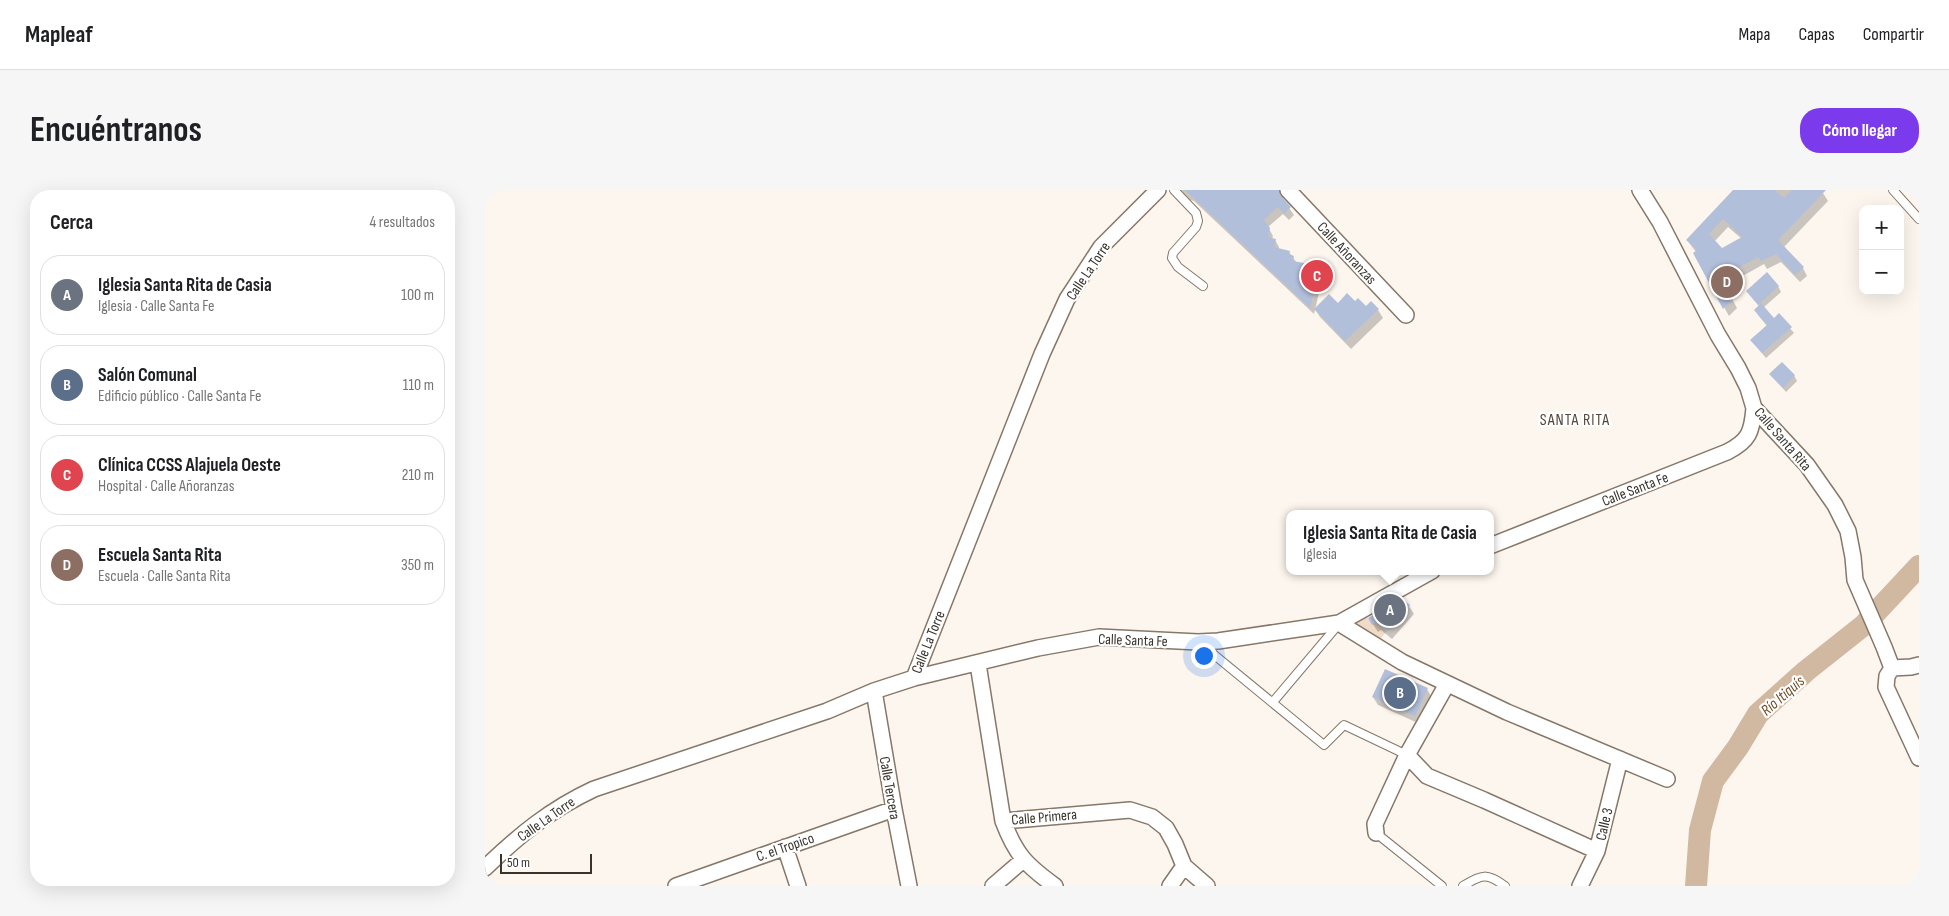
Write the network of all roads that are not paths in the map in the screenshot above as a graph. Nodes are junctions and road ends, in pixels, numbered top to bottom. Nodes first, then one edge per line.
1 (1158, 190) edge
2 (1174, 190) edge
3 (1288, 190) edge
4 (1641, 190) edge
5 (1893, 190) edge
6 (1919, 219) edge
7 (1203, 286) dead end
8 (1407, 315) dead end
9 (1754, 408) junction
10 (1494, 544) edge
11 (1425, 575) edge
12 (1339, 623) junction
13 (1198, 642) junction
14 (978, 664) junction
15 (1919, 665) edge
16 (1892, 668) junction
17 (914, 678) junction
18 (1447, 684) junction
19 (874, 690) junction
20 (1273, 702) junction
21 (1407, 756) junction
22 (1919, 758) edge
23 (1620, 759) junction
24 (1667, 779) dead end
25 (894, 809) junction
26 (1003, 821) junction
27 (1376, 833) joint
28 (785, 847) junction
29 (1597, 851) junction
30 (1023, 860) junction
31 (1184, 866) junction
32 (485, 868) edge
33 (685, 885) edge
34 (798, 886) edge
35 (909, 886) edge
36 (993, 886) edge
37 (1055, 886) edge
38 (1170, 886) edge
39 (1207, 886) edge
40 (1442, 886) edge
41 (1463, 886) edge
42 (1505, 886) edge
43 (1580, 886) edge

1 - 17 street, Calle La Torre
2 - 7 lane
3 - 8 street, Calle Añoranzas
4 - 9 street, Calle Santa Rita
5 - 6 lane
9 - 10 street, Calle Santa Fe
9 - 16 street, Calle Santa Rita
11 - 12 street, Calle Santa Fe
12 - 13 street, Calle Santa Fe
12 - 18 street
12 - 20 lane
13 - 14 street, Calle Santa Fe
13 - 20 lane
14 - 17 street, Calle Santa Fe
14 - 26 street, Calle Primera
15 - 16 street
16 - 22 street
17 - 19 street, Calle La Torre
18 - 21 street
18 - 23 street
19 - 25 street, Calle Tercera
19 - 32 street, Calle La Torre
20 - 21 lane
21 - 27 street
21 - 29 street
23 - 24 street
23 - 29 street, Calle 3
25 - 28 street, C. el Tropico
25 - 35 street, Calle Tercera
26 - 30 street
26 - 31 street, Calle Primera
27 - 40 lane
28 - 33 street, C. el Tropico
28 - 34 street
29 - 43 street, Calle 3
30 - 36 street
30 - 37 street
31 - 38 street
31 - 39 street, Calle Primera
41 - 42 lane

